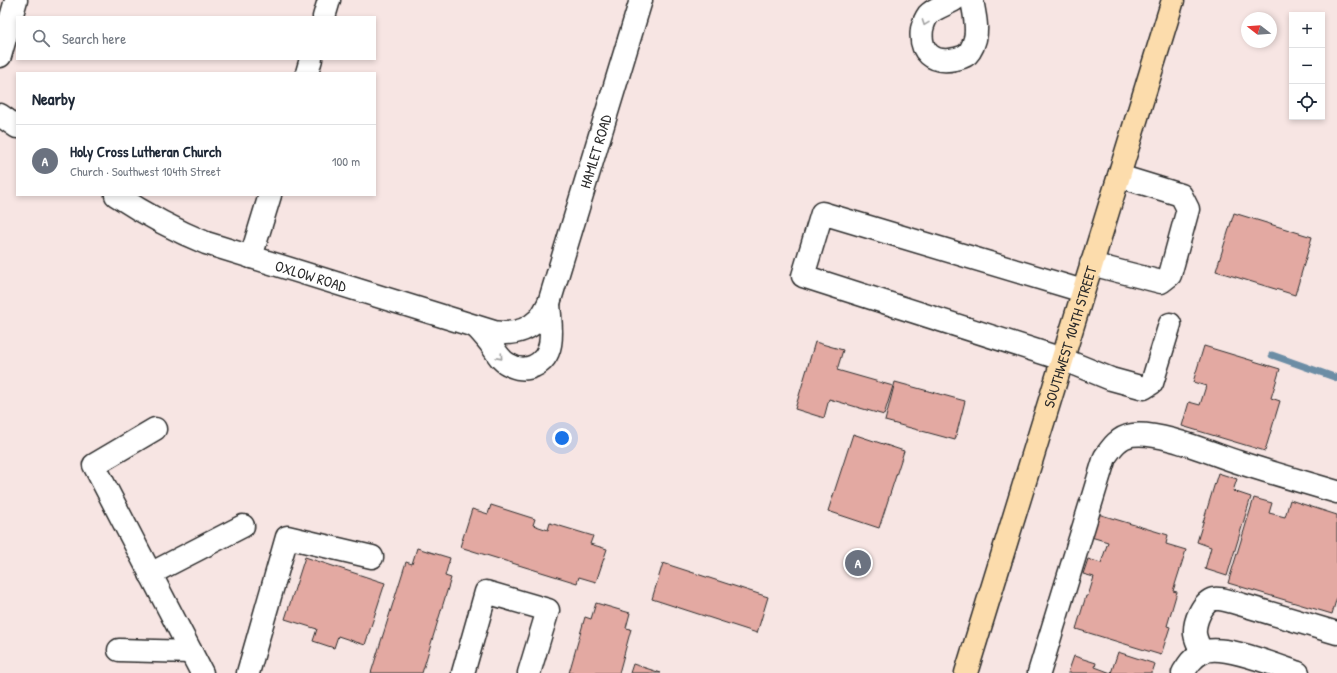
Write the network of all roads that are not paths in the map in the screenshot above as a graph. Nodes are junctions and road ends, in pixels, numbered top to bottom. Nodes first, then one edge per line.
1 (16, 0) edge
2 (329, 0) edge
3 (641, 0) edge
4 (954, 0) edge
5 (972, 0) edge
6 (1173, 0) edge
7 (324, 16) edge
8 (0, 56) edge
9 (311, 60) edge
10 (306, 72) edge
11 (0, 115) edge
12 (16, 126) edge
13 (1118, 176) junction
14 (117, 196) edge
15 (270, 196) edge
16 (252, 257) junction
17 (1092, 264) junction
18 (1083, 291) junction
19 (549, 302) junction
20 (1170, 324) dead end
21 (476, 327) junction
22 (515, 333) joint
23 (1062, 359) junction
24 (155, 429) dead end
25 (1337, 492) edge
26 (244, 526) dead end
27 (372, 557) dead end
28 (150, 574) junction
29 (1337, 633) edge
30 (119, 650) dead end
31 (191, 652) junction
32 (1202, 652) junction
33 (202, 673) edge
34 (248, 673) edge
35 (463, 673) edge
36 (529, 673) edge
37 (966, 673) edge
38 (1040, 673) edge
39 (1183, 673) edge
40 (1298, 673) edge

1 - 8 street
2 - 7 street
3 - 19 street, HAMLET ROAD
4 -> 5 street
6 - 13 main road, SOUTHWEST 104TH STREET
9 - 10 street
11 - 12 street
13 - 17 main road, SOUTHWEST 104TH STREET
13 - 17 street
14 - 16 street, OXLOW ROAD
15 - 16 street
16 - 21 street, OXLOW ROAD
17 - 18 main road, SOUTHWEST 104TH STREET
18 - 23 main road, SOUTHWEST 104TH STREET
18 - 23 street
21 -> 19 street, HAMLET ROAD
19 - 22 street, HAMLET ROAD
20 - 23 street
21 - 22 street, OXLOW ROAD
23 - 37 main road, SOUTHWEST 104TH STREET
24 - 28 street
25 - 38 street
26 - 28 street
27 - 34 street
28 - 31 street
29 - 32 street
30 - 31 street
31 - 33 street
32 - 39 street
32 - 40 street
35 - 36 street

